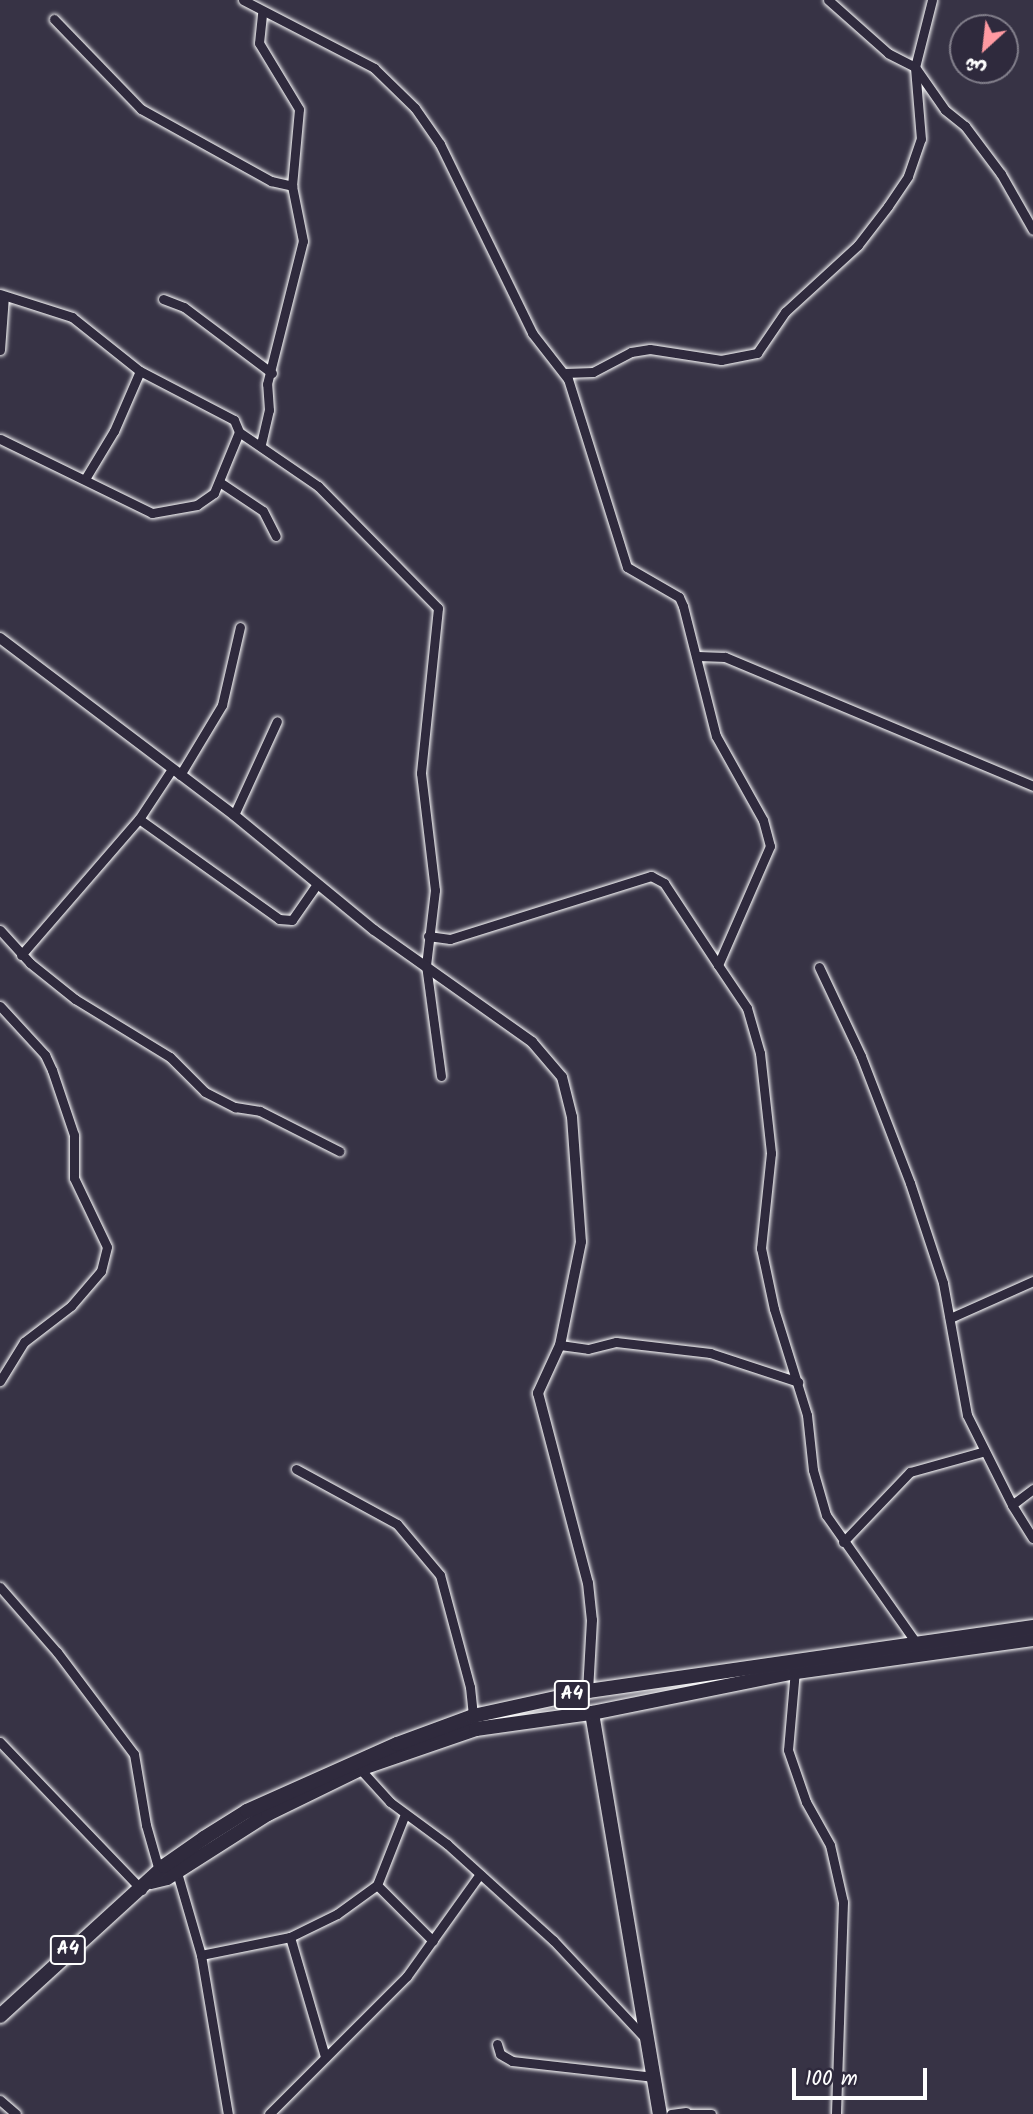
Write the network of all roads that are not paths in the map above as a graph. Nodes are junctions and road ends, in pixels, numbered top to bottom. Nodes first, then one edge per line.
1 (243, 0) edge
2 (828, 0) edge
3 (932, 0) edge
4 (262, 12) junction
5 (54, 19) dead end
6 (915, 67) junction
7 (292, 186) junction
8 (1033, 230) edge
9 (2, 295) edge
10 (163, 299) dead end
11 (0, 350) edge
12 (140, 371) junction
13 (272, 373) junction
14 (564, 373) junction
15 (239, 432) junction
16 (0, 439) edge
17 (261, 444) junction
18 (85, 479) junction
19 (221, 483) junction
20 (276, 536) dead end
21 (240, 627) dead end
22 (0, 638) edge
23 (698, 656) junction
24 (277, 721) dead end
25 (176, 772) junction
26 (1033, 786) edge
27 (234, 815) junction
28 (139, 819) junction
29 (317, 884) junction
30 (0, 930) edge
31 (428, 936) junction
32 (21, 955) junction
33 (426, 965) junction
34 (718, 965) junction
35 (819, 967) dead end
36 (0, 1006) edge
37 (440, 1076) dead end
38 (339, 1152) dead end
39 (1033, 1281) edge
40 (950, 1318) junction
41 (560, 1345) junction
42 (0, 1381) edge
43 (798, 1382) junction
44 (982, 1452) junction
45 (296, 1469) dead end
46 (1033, 1489) edge
47 (1012, 1505) junction
48 (1033, 1538) edge
49 (843, 1542) junction
50 (0, 1587) edge
51 (1033, 1627) edge
52 (1033, 1639) edge
53 (917, 1644) junction
54 (795, 1667) junction
55 (712, 1679) junction
56 (617, 1688) junction
57 (588, 1691) junction
58 (566, 1696) junction
59 (620, 1707) junction
60 (592, 1713) junction
61 (569, 1715) junction
62 (473, 1716) junction
63 (501, 1717) junction
64 (0, 1742) edge
65 (360, 1769) junction
66 (405, 1814) junction
67 (175, 1866) junction
68 (480, 1874) junction
69 (154, 1881) junction
70 (377, 1885) junction
71 (290, 1937) junction
72 (433, 1941) junction
73 (201, 1955) junction
74 (0, 2016) edge
75 (648, 2041) junction
76 (497, 2044) dead end
77 (325, 2057) junction
78 (654, 2077) junction
79 (0, 2100) edge
80 (686, 2113) edge
81 (16, 2114) edge
82 (229, 2114) edge
83 (269, 2114) edge
84 (660, 2114) edge
85 (671, 2114) edge
86 (711, 2114) edge
87 (836, 2114) edge

1 - 4 street
2 - 6 street
3 - 6 street
4 - 7 street
4 - 14 street
5 - 7 street
6 - 8 street
6 - 14 street
7 - 13 street
9 - 11 street
9 - 12 street
10 - 13 street
12 - 15 street
12 - 18 street
13 - 17 street
14 - 23 street
15 - 17 street
15 - 19 street
16 - 18 street
17 - 31 street
18 - 19 street
19 - 20 street
21 - 25 street
22 - 25 street
23 - 26 street
23 - 34 street
24 - 27 street
25 - 27 street
25 - 28 street
27 - 29 street
28 - 29 street
28 - 32 street
29 - 33 street
30 - 32 street
31 - 33 street
31 - 34 street
32 - 38 street
33 - 37 street
33 - 41 street
34 - 43 street
35 - 40 street
36 - 42 street
39 - 40 street
40 - 44 street
41 - 43 street
41 - 57 street
43 - 49 street
44 - 47 street
44 - 49 street
45 - 62 street
46 - 47 street
47 - 48 street
49 - 53 street
50 - 69 street
51 - 53 main road, A4
52 - 54 main road, A4
53 - 54 main road, A4
54 - 55 main road, A4
54 - 87 street
55 - 56 main road, A4
55 - 59 main road, A4
56 - 57 main road, A4
56 - 59 main road
57 - 58 main road, A4
58 - 61 main road
58 - 63 main road, A4
59 - 60 main road, A4
60 - 61 main road, A4
60 - 75 main road
61 - 63 main road, A4
62 - 63 main road, A4
62 - 67 main road, A4
63 - 65 main road, A4
64 - 69 street
65 - 66 street
65 - 67 main road, A4
66 - 68 street
66 - 70 street
67 - 69 main road, A4
67 - 73 street
68 - 72 street
68 - 75 street
69 - 74 main road, A4
70 - 71 street
70 - 72 street
71 - 73 street
71 - 77 street
72 - 77 street
73 - 82 street
75 - 78 main road
76 - 78 street
77 - 83 street
78 - 84 main road
79 - 81 street
80 - 85 street
80 - 86 street

